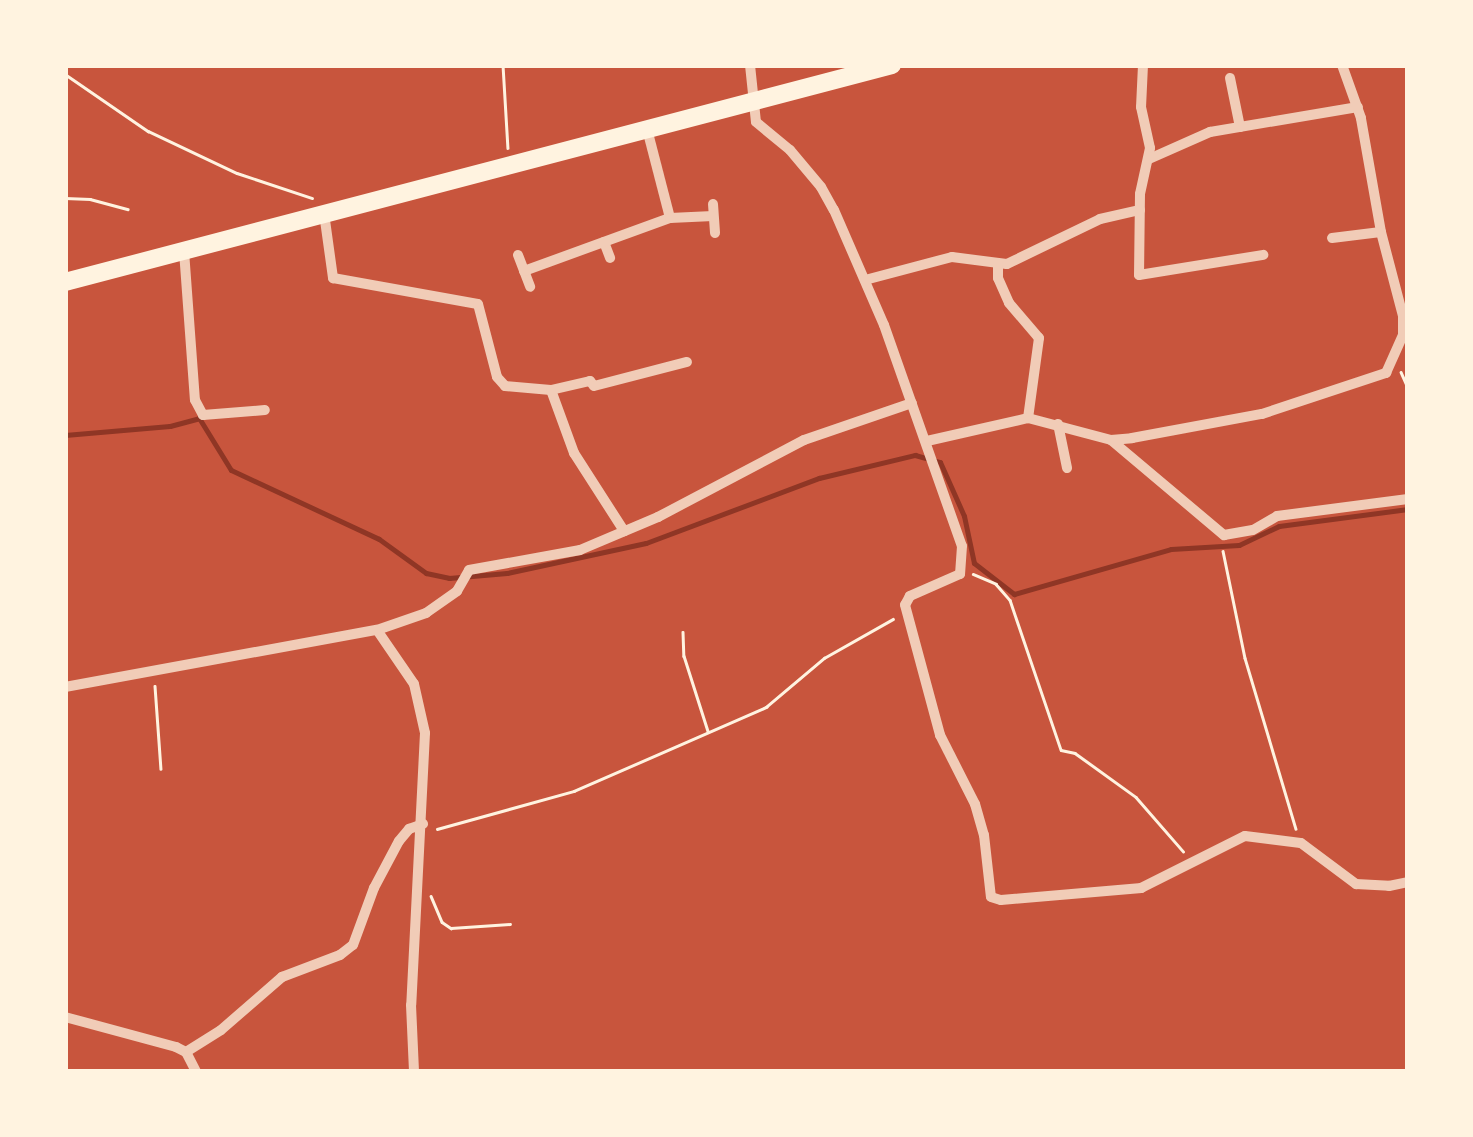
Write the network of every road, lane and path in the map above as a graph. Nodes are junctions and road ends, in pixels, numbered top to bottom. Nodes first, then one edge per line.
1 (503, 65) edge
2 (750, 65) edge
3 (892, 65) edge
4 (1143, 65) edge
5 (1342, 65) edge
6 (65, 74) edge
7 (1230, 78) dead end
8 (751, 102) junction
9 (1358, 107) junction
10 (1240, 127) junction
11 (647, 129) junction
12 (1149, 159) junction
13 (509, 165) junction
14 (65, 198) edge
15 (128, 209) dead end
16 (1140, 210) junction
17 (324, 213) junction
18 (670, 218) junction
19 (1382, 232) junction
20 (715, 233) dead end
21 (1332, 238) dead end
22 (604, 242) junction
23 (184, 250) junction
24 (518, 254) dead end
25 (1264, 255) dead end
26 (610, 258) dead end
27 (998, 265) junction
28 (524, 270) junction
29 (864, 280) junction
30 (65, 282) edge
31 (530, 287) dead end
32 (1406, 333) edge
33 (687, 362) dead end
34 (551, 390) junction
35 (912, 403) junction
36 (265, 410) dead end
37 (1028, 418) junction
38 (1058, 424) junction
39 (1111, 440) junction
40 (926, 441) junction
41 (1067, 468) dead end
42 (1408, 498) edge
43 (624, 532) junction
44 (1224, 535) junction
45 (962, 571) junction
46 (907, 611) junction
47 (377, 630) junction
48 (683, 632) dead end
49 (154, 672) junction
50 (65, 687) edge
51 (708, 730) junction
52 (161, 769) dead end
53 (422, 828) junction
54 (1301, 843) junction
55 (1196, 859) junction
56 (419, 875) junction
57 (1408, 882) edge
58 (510, 924) dead end
59 (65, 1017) edge
60 (186, 1052) junction
61 (196, 1072) edge
62 (414, 1072) edge

1 - 13 path
2 - 8 street
3 - 8 highway
4 - 12 street
5 - 9 street
6 - 17 path
7 - 10 street
8 - 11 highway
8 - 29 street
9 - 10 street
9 - 19 street
10 - 12 street
11 - 13 highway
11 - 18 street
12 - 16 street
13 - 17 highway
14 - 15 path
16 - 25 street
16 - 27 street
17 - 23 highway
17 - 34 street
18 - 20 street
18 - 22 street
19 - 21 street
19 - 32 street
22 - 26 street
22 - 28 street
23 - 30 highway
23 - 36 street
24 - 28 street
27 - 29 street
27 - 37 street
28 - 31 street
29 - 35 street
32 - 39 street
33 - 34 street
34 - 43 street
35 - 40 street
35 - 43 street
37 - 38 street
37 - 40 street
38 - 39 street
38 - 41 street
39 - 44 street
40 - 45 street
42 - 44 street
43 - 47 street
44 - 54 path
45 - 46 street
45 - 55 path
46 - 51 path
46 - 55 street
47 - 49 street
47 - 53 street
48 - 51 path
49 - 50 street
49 - 52 path
51 - 53 path
53 - 56 street
53 - 60 street
54 - 55 street
54 - 57 street
56 - 58 path
56 - 62 street
59 - 60 street
60 - 61 street

